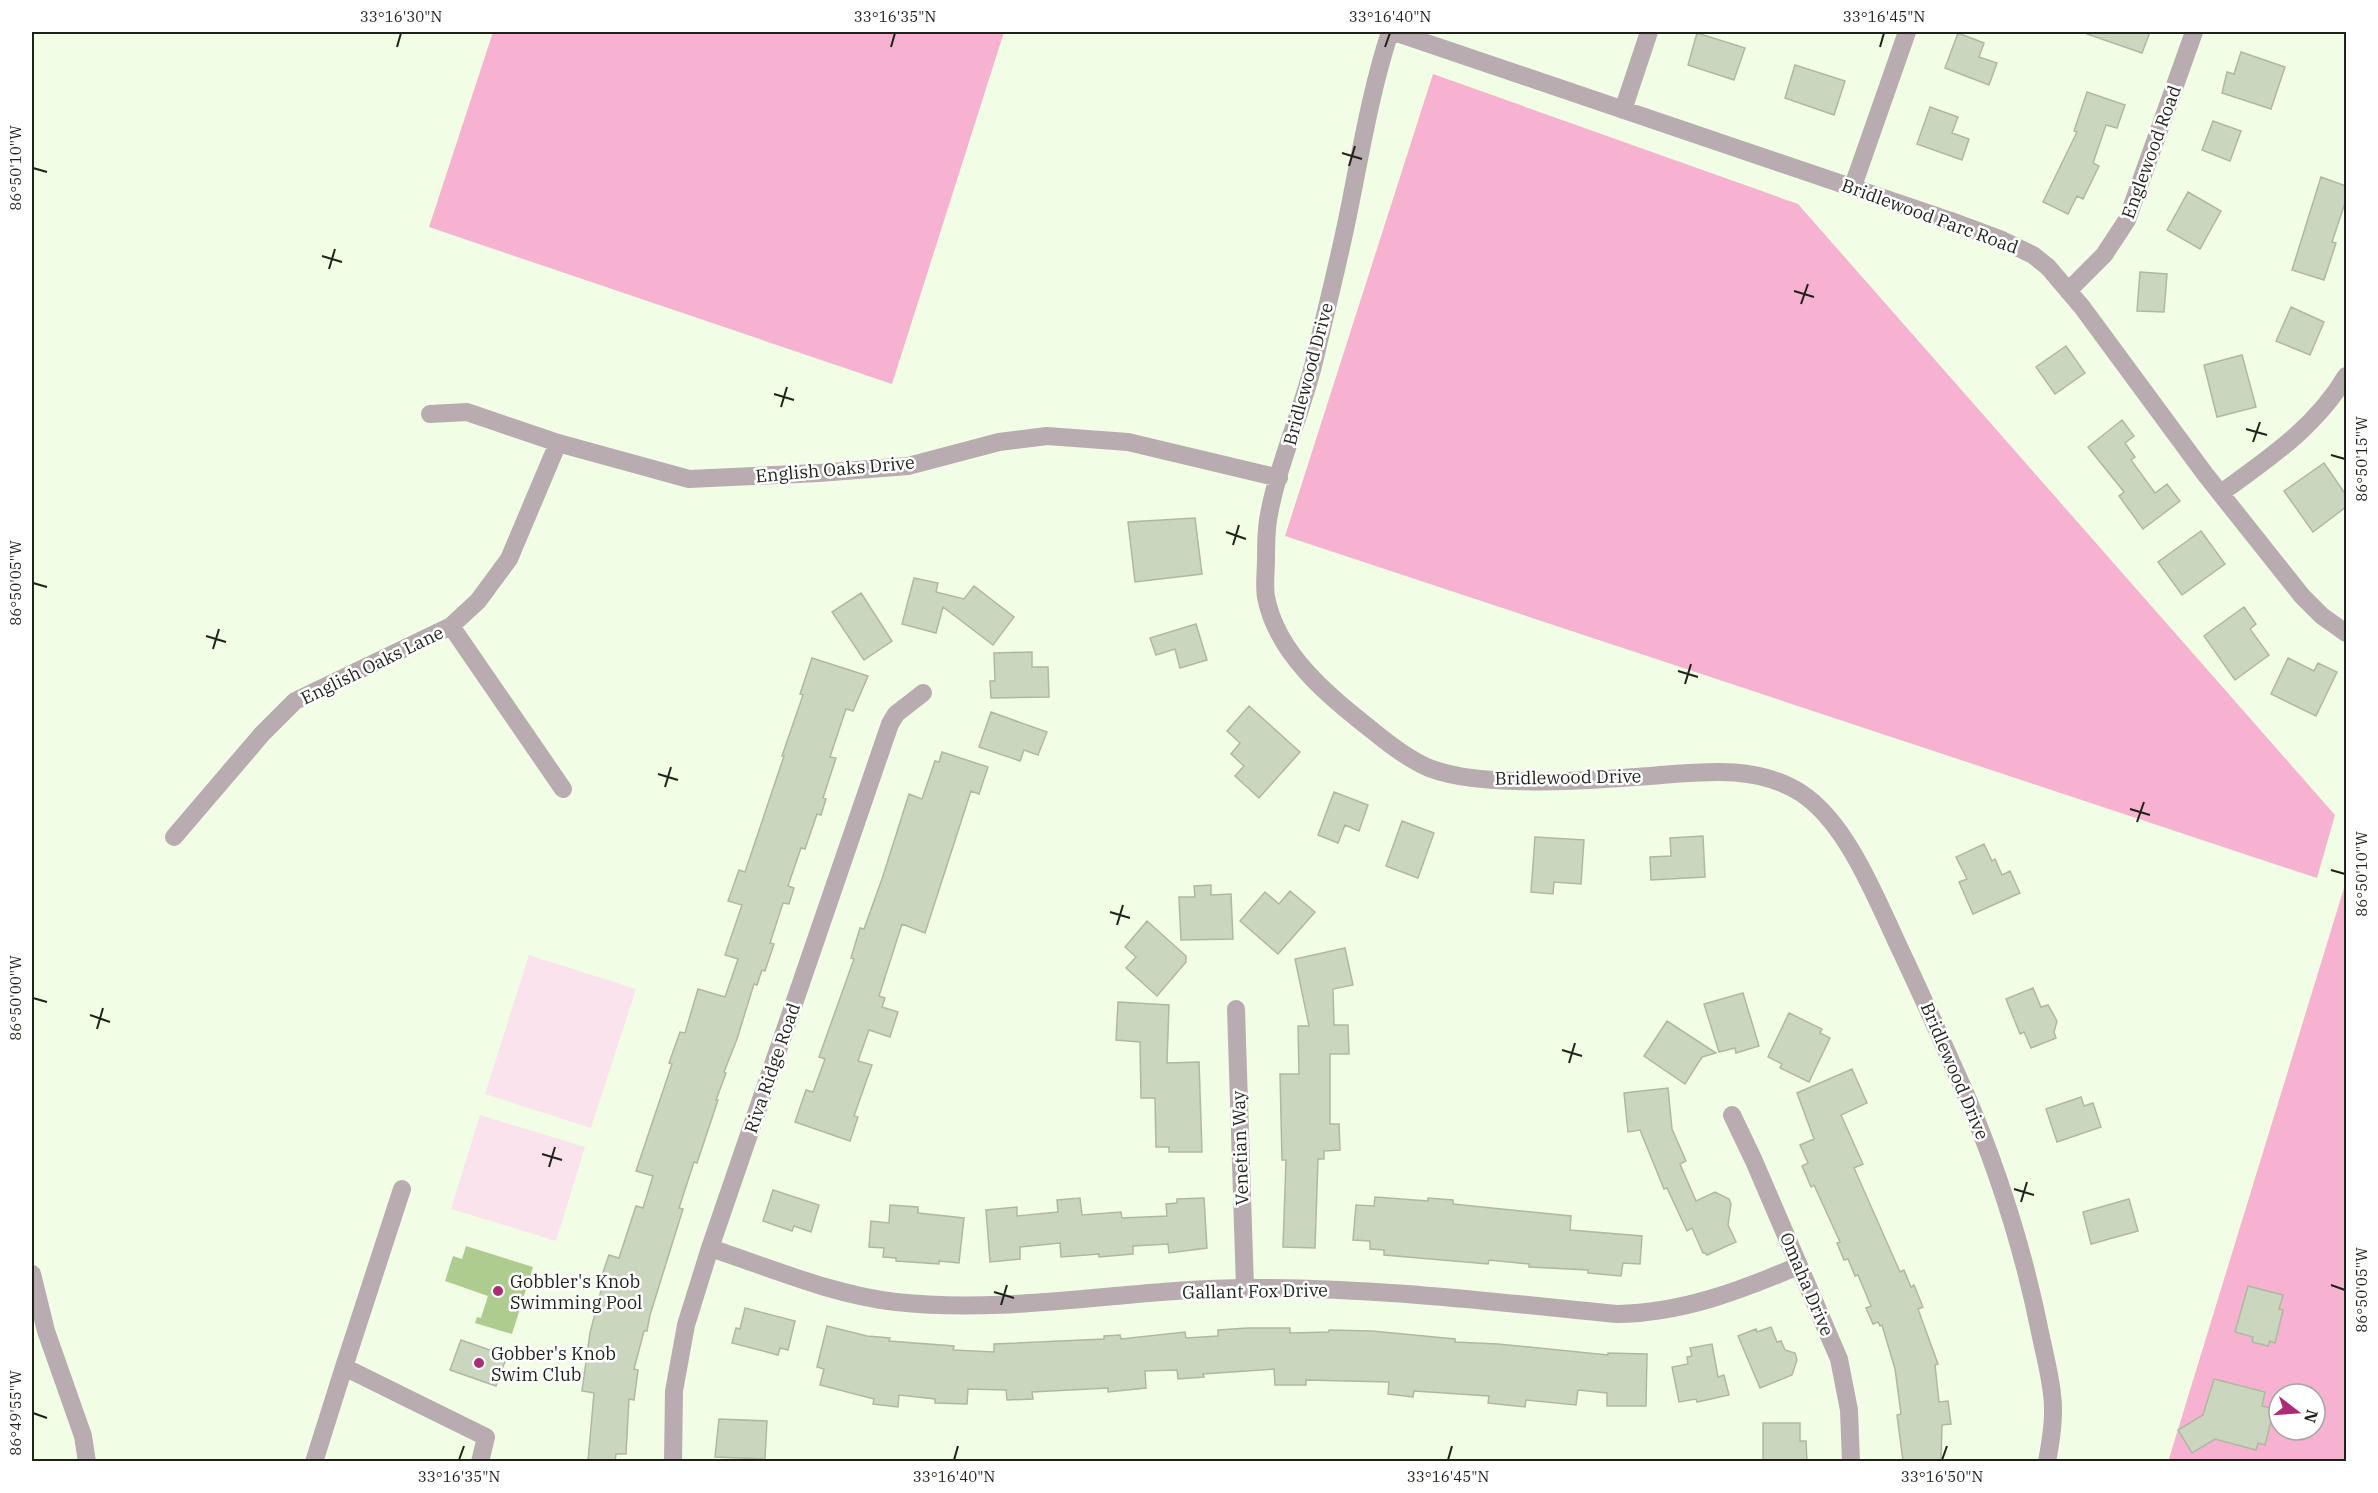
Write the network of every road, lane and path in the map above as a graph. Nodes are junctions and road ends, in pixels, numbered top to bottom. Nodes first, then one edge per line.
1 (1392, 32) edge
2 (1649, 32) edge
3 (1907, 32) edge
4 (2194, 32) edge
5 (1623, 110) junction
6 (1853, 186) junction
7 (2068, 291) junction
8 (2346, 376) edge
9 (430, 414) dead end
10 (558, 443) junction
11 (1279, 478) junction
12 (2221, 493) junction
13 (451, 626) junction
14 (2346, 633) edge
15 (922, 693) dead end
16 (563, 789) dead end
17 (174, 837) dead end
18 (1236, 1009) dead end
19 (1732, 1115) dead end
20 (402, 1189) dead end
21 (710, 1248) junction
22 (1798, 1266) junction
23 (32, 1274) edge
24 (1245, 1288) junction
25 (344, 1367) junction
26 (87, 1461) edge
27 (314, 1461) edge
28 (480, 1461) edge
29 (673, 1461) edge
30 (1851, 1461) edge
31 (2047, 1461) edge

1 - 5 street, Bridlewood Parc Road
1 - 11 street, Bridlewood Drive
2 - 5 street
3 - 6 street
4 - 7 street, Englewood Road
5 - 6 street, Bridlewood Parc Road
6 - 7 street, Bridlewood Parc Road
7 - 12 street, Bridlewood Parc Road
8 - 12 street
9 - 10 street, English Oaks Drive
10 - 11 street, English Oaks Drive
10 - 13 street, English Oaks Lane
11 - 31 street, Bridlewood Drive
12 - 14 street, Bridlewood Parc Road
13 - 16 street
13 - 17 street, English Oaks Lane
15 - 21 street, Riva Ridge Road
18 - 24 street, Venetian Way
19 - 22 street, Omaha Drive
20 - 25 street
21 - 24 street, Gallant Fox Drive
21 - 29 street, Riva Ridge Road
22 - 24 street, Gallant Fox Drive
22 - 30 street, Omaha Drive
23 - 26 street
25 - 27 street
25 - 28 street

